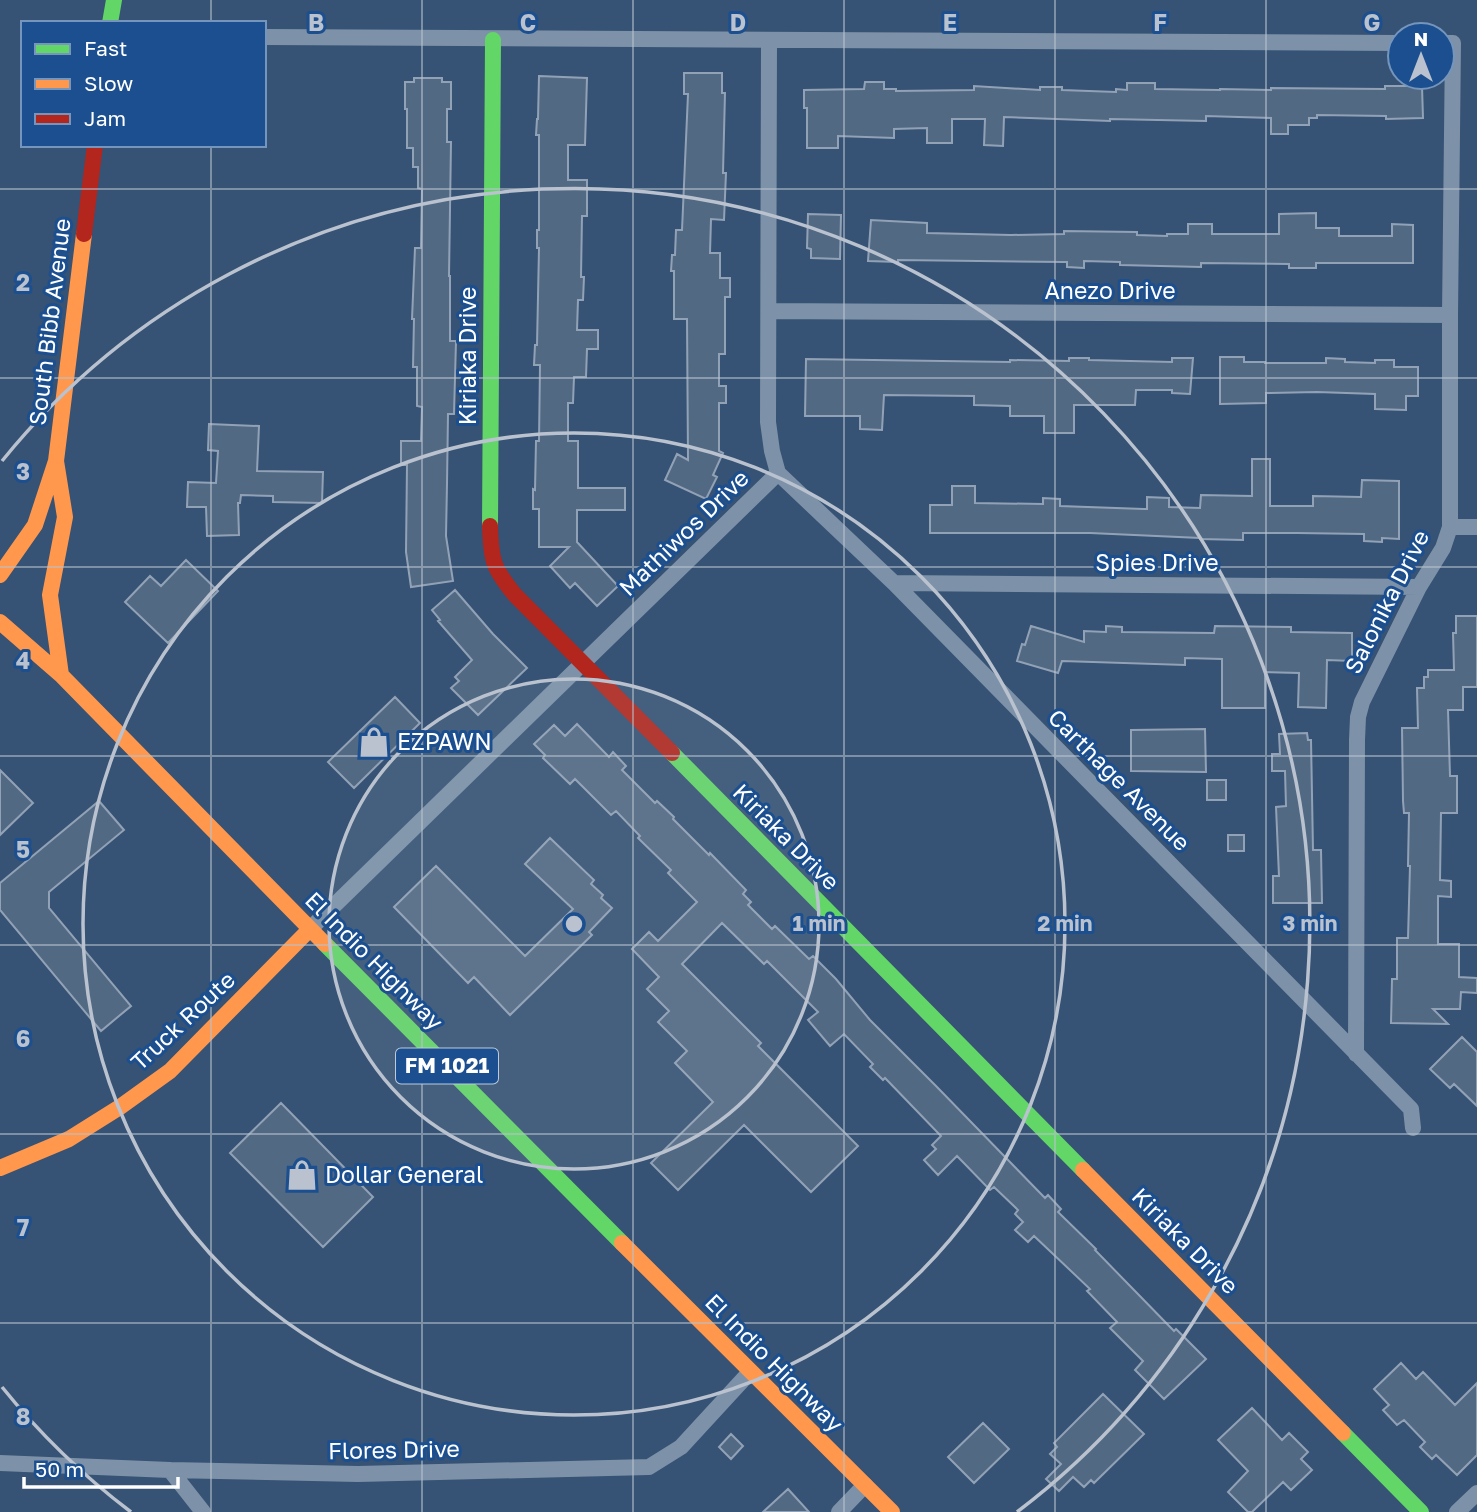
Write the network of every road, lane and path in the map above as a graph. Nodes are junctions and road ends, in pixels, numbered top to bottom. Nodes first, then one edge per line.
1 (114, 0) edge
2 (110, 21) edge
3 (266, 37) edge
4 (493, 40) junction
5 (769, 40) junction
6 (1386, 43) edge
7 (1448, 91) edge
8 (95, 147) edge
9 (769, 312) junction
10 (1450, 315) junction
11 (56, 461) junction
12 (778, 473) junction
13 (1450, 527) junction
14 (1477, 527) edge
15 (0, 575) edge
16 (894, 583) junction
17 (1419, 587) junction
18 (0, 622) edge
19 (583, 664) junction
20 (61, 675) junction
21 (310, 929) junction
22 (1356, 1054) junction
23 (1413, 1128) dead end
24 (0, 1168) edge
25 (750, 1372) junction
26 (0, 1464) edge
27 (170, 1470) junction
28 (865, 1485) junction
29 (1477, 1493) edge
30 (203, 1512) edge
31 (839, 1512) edge
32 (892, 1512) edge
33 (1421, 1512) edge
34 (1457, 1512) edge

1 - 2 street
3 - 4 street
4 - 5 street
4 - 19 street, Kiriaka Drive
5 - 6 street
5 - 9 street, Mathiwos Drive
7 - 10 street, Salonika Drive
8 - 11 street, South Bibb Avenue
9 - 10 street, Anezo Drive
9 - 12 street, Mathiwos Drive
10 - 13 street, Salonika Drive
11 - 15 street, South Bibb Avenue
11 - 20 street
12 - 16 street, Carthage Avenue
12 - 19 street, Mathiwos Drive
13 - 14 street
13 - 17 street, Salonika Drive
16 - 17 street, Spies Drive
16 - 22 street, Carthage Avenue
17 - 22 street, Salonika Drive
18 - 20 street, El Indio Highway / FM 1021
19 - 21 street, Mathiwos Drive
19 - 33 street, Kiriaka Drive
20 - 21 street, El Indio Highway / FM 1021
21 - 24 street, Truck Route
21 - 25 street, El Indio Highway / FM 1021
22 - 23 street, Carthage Avenue
25 - 27 street, Flores Drive
25 - 28 street, El Indio Highway / FM 1021
26 - 27 street, Flores Drive
27 - 30 street
28 - 31 street
28 - 32 street, El Indio Highway / FM 1021
29 - 34 street

